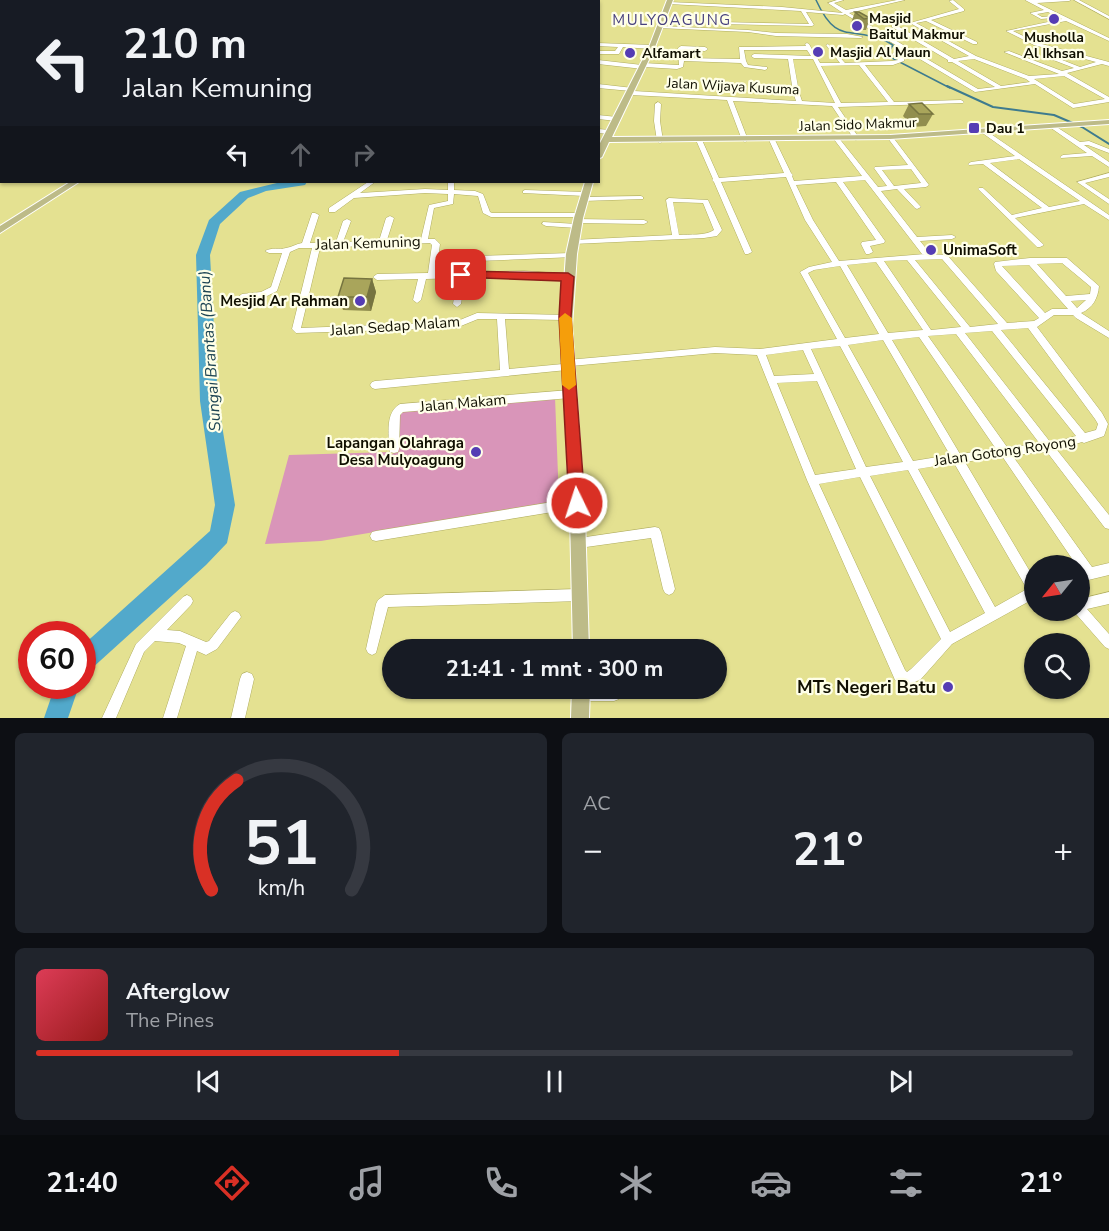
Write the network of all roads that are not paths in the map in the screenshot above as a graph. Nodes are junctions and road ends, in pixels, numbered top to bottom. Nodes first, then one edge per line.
1 (782, 0) edge
2 (842, 0) edge
3 (903, 0) edge
4 (1069, 0) edge
5 (1076, 0) edge
6 (951, 1) edge
7 (1029, 1) edge
8 (669, 3) edge
9 (782, 9) junction
10 (804, 11) junction
11 (1047, 11) junction
12 (847, 13) junction
13 (1056, 16) junction
14 (1109, 18) edge
15 (928, 20) junction
16 (1065, 20) junction
17 (722, 23) dead end
18 (912, 23) junction
19 (894, 26) junction
20 (661, 27) junction
21 (874, 28) junction
22 (1109, 33) edge
23 (801, 34) junction
24 (1095, 35) junction
25 (861, 37) dead end
26 (1109, 40) edge
27 (975, 43) dead end
28 (600, 44) edge
29 (621, 45) junction
30 (828, 45) dead end
31 (903, 46) junction
32 (652, 47) junction
33 (705, 50) dead end
34 (600, 52) edge
35 (1007, 52) dead end
36 (812, 53) junction
37 (787, 55) junction
38 (971, 55) junction
39 (1045, 55) dead end
40 (754, 56) dead end
41 (681, 59) junction
42 (953, 60) junction
43 (743, 61) junction
44 (600, 62) edge
45 (1105, 62) edge
46 (933, 63) junction
47 (861, 64) junction
48 (818, 65) junction
49 (844, 65) junction
50 (643, 66) junction
51 (765, 68) dead end
52 (1080, 68) junction
53 (1063, 74) junction
54 (1031, 81) junction
55 (600, 86) edge
56 (999, 87) junction
57 (632, 91) junction
58 (1109, 99) edge
59 (729, 100) junction
60 (961, 102) dead end
61 (800, 103) junction
62 (892, 103) junction
63 (658, 104) dead end
64 (837, 105) junction
65 (600, 117) edge
66 (617, 119) junction
67 (1109, 122) edge
68 (1056, 127) junction
69 (983, 131) junction
70 (600, 132) edge
71 (608, 136) junction
72 (890, 137) junction
73 (836, 138) junction
74 (856, 138) junction
75 (699, 140) junction
76 (745, 140) junction
77 (772, 140) junction
78 (660, 141) junction
79 (1078, 142) junction
80 (1109, 151) edge
81 (600, 153) edge
82 (1093, 154) junction
83 (1020, 157) junction
84 (1063, 157) dead end
85 (984, 162) junction
86 (971, 164) dead end
87 (1109, 165) edge
88 (913, 167) junction
89 (1108, 176) edge
90 (868, 178) junction
91 (790, 179) junction
92 (715, 180) junction
93 (838, 180) junction
94 (73, 183) edge
95 (371, 183) edge
96 (412, 183) edge
97 (424, 183) edge
98 (451, 183) edge
99 (589, 183) edge
100 (896, 188) junction
101 (877, 189) junction
102 (981, 189) dead end
103 (425, 191) junction
104 (410, 192) junction
105 (525, 192) dead end
106 (450, 194) junction
107 (352, 196) junction
108 (584, 196) junction
109 (640, 198) dead end
110 (1085, 202) junction
111 (1109, 202) edge
112 (917, 207) dead end
113 (332, 210) dead end
114 (1049, 210) junction
115 (315, 215) dead end
116 (1010, 217) junction
117 (390, 218) dead end
118 (1109, 218) edge
119 (578, 220) junction
120 (347, 221) dead end
121 (644, 222) dead end
122 (546, 224) dead end
123 (0, 230) edge
124 (952, 237) dead end
125 (675, 238) junction
126 (916, 239) junction
127 (424, 241) junction
128 (573, 242) junction
129 (382, 243) junction
130 (339, 244) junction
131 (316, 245) junction
132 (1040, 245) dead end
133 (305, 246) junction
134 (269, 251) dead end
135 (287, 251) junction
136 (748, 252) dead end
137 (869, 252) dead end
138 (925, 252) dead end
139 (571, 255) junction
140 (910, 258) junction
141 (879, 260) junction
142 (1030, 261) junction
143 (838, 262) junction
144 (427, 275) junction
145 (461, 275) junction
146 (472, 275) junction
147 (377, 276) dead end
148 (568, 277) junction
149 (242, 297) dead end
150 (1094, 297) junction
151 (1063, 298) junction
152 (417, 300) dead end
153 (457, 304) dead end
154 (1076, 312) junction
155 (501, 316) junction
156 (565, 317) junction
157 (1043, 317) junction
158 (1030, 324) junction
159 (1005, 327) junction
160 (994, 328) junction
161 (963, 330) junction
162 (925, 333) junction
163 (1109, 335) edge
164 (884, 337) junction
165 (845, 342) junction
166 (806, 347) junction
167 (760, 352) junction
168 (567, 365) junction
169 (505, 372) junction
170 (819, 377) junction
171 (771, 380) junction
172 (375, 385) dead end
173 (570, 394) junction
174 (1084, 439) junction
175 (1047, 448) junction
176 (394, 449) dead end
177 (1002, 452) junction
178 (956, 459) junction
179 (909, 464) junction
180 (863, 472) junction
181 (812, 480) junction
182 (577, 503) junction
183 (1109, 524) edge
184 (376, 536) dead end
185 (579, 543) junction
186 (1072, 555) edge
187 (1109, 569) edge
188 (1090, 573) edge
189 (669, 589) dead end
190 (579, 595) junction
191 (1109, 598) edge
192 (187, 601) dead end
193 (1090, 603) edge
194 (992, 614) junction
195 (235, 617) dead end
196 (1090, 621) edge
197 (153, 635) junction
198 (581, 639) edge
199 (948, 640) junction
200 (1109, 643) edge
201 (193, 644) junction
202 (372, 649) dead end
203 (247, 679) dead end
204 (581, 699) edge
205 (109, 718) edge
206 (170, 718) edge
207 (238, 718) edge
208 (580, 718) edge

1 - 9 street
2 - 12 street
3 - 12 street
4 - 7 street
5 - 14 street
6 - 15 street
7 - 11 street
8 - 9 street
8 - 20 main road
9 - 10 street
10 - 12 street
10 - 17 street
11 - 13 street
11 - 13 street
12 - 21 street
13 - 16 street
15 - 18 street
15 - 27 street
16 - 24 street
16 - 45 street
18 - 19 street
18 - 38 street
19 - 21 street
19 - 42 street
20 - 23 street
20 - 32 main road
21 - 31 street
22 - 24 street
23 - 25 street
23 - 36 street
24 - 26 street
28 - 29 street
29 - 32 street
29 - 34 street
30 - 49 street
31 - 46 street
31 - 47 street
32 - 50 main road
33 - 41 street
35 - 53 street
36 - 37 street
36 - 43 street
36 - 48 street
37 - 40 street
37 - 61 street
38 - 42 street
38 - 54 street
39 - 52 street
41 - 43 street
41 - 50 street
42 - 46 street
42 - 56 street
43 - 51 street
44 - 50 street
45 - 52 street
46 - 56 street
47 - 49 street
47 - 62 street
48 - 49 street
48 - 64 street
50 - 57 main road
52 - 53 street
53 - 54 street
53 - 58 street
54 - 56 street
54 - 58 street
55 - 57 street, Jalan Wijaya Kusuma
57 - 59 street, Jalan Wijaya Kusuma
57 - 66 main road
59 - 61 street, Jalan Wijaya Kusuma
59 - 76 street
60 - 62 street, Jalan Wijaya Kusuma
61 - 64 street, Jalan Wijaya Kusuma
62 - 64 street, Jalan Wijaya Kusuma
63 - 78 street
64 - 74 street
65 - 66 street
66 - 71 main road
67 - 68 main road, Jalan Sido Makmur
68 - 69 main road, Jalan Sido Makmur
68 - 79 street
69 - 72 main road, Jalan Sido Makmur
69 - 83 street
70 - 71 street
71 - 78 main road, Jalan Sido Makmur
71 - 81 main road
72 - 74 main road, Jalan Sido Makmur
72 - 88 street
73 - 74 main road, Jalan Sido Makmur
73 - 77 main road, Jalan Sido Makmur
73 - 90 street
75 - 76 main road, Jalan Sido Makmur
75 - 78 main road, Jalan Sido Makmur
75 - 92 street
76 - 77 main road, Jalan Sido Makmur
77 - 91 street
79 - 80 street
79 - 82 street
82 - 84 street
82 - 87 street
83 - 85 street
83 - 110 street
85 - 86 street
85 - 114 street
88 - 100 street
88 - 100 street
89 - 111 street
90 - 93 street
90 - 101 street
91 - 92 street
91 - 93 street
91 - 143 street
92 - 136 street
93 - 137 street
94 - 123 main road
95 - 107 street
96 - 104 street
97 - 103 street
98 - 106 street
99 - 108 main road
100 - 101 street
100 - 112 street
101 - 126 street
102 - 116 street
103 - 104 street
103 - 106 street
104 - 107 street
105 - 108 street
106 - 119 street
106 - 127 street
107 - 113 street
108 - 109 street
108 - 119 main road
110 - 114 street
110 - 118 street
114 - 116 street
115 - 133 street
116 - 132 street
117 - 129 street
119 - 121 street
119 - 122 street
119 - 128 main road
120 - 130 street
124 - 126 street
125 - 125 street
125 - 128 street
126 - 138 street
127 - 129 street, Jalan Kemuning
127 - 144 street, Jalan Kemuning
128 - 139 main road
129 - 130 street, Jalan Kemuning
130 - 131 street, Jalan Kemuning
131 - 133 street, Jalan Kemuning
131 - 155 street, Jalan Sedap Malam
133 - 135 street, Jalan Kemuning
134 - 135 street, Jalan Kemuning
135 - 149 street
139 - 146 street
139 - 148 main road
140 - 141 street
140 - 159 street
140 - 161 street
141 - 143 street
141 - 162 street
142 - 150 street
142 - 151 street
142 - 157 street
143 - 164 street
143 - 165 street
144 - 145 street
144 - 147 street
144 - 152 street
145 - 146 street
145 - 153 street
146 - 148 street
148 - 156 main road
150 - 151 street
150 - 154 street
151 - 154 street
154 - 157 street
154 - 163 street
155 - 156 street, Jalan Sedap Malam
155 - 169 street
156 - 168 main road
157 - 158 street
158 - 159 street
158 - 174 street, Jalan Gotong Royong
159 - 160 street
160 - 161 street
160 - 174 street
161 - 162 street
161 - 175 street
162 - 164 street
162 - 177 street
164 - 165 street
164 - 178 street
165 - 166 street
165 - 179 street
166 - 167 street
166 - 170 street
167 - 168 street
167 - 171 street
168 - 169 street
168 - 173 main road
169 - 172 street
170 - 171 street
170 - 180 street
171 - 181 street
173 - 176 street, Jalan Makam
173 - 182 main road
174 - 175 street, Jalan Gotong Royong
175 - 177 street, Jalan Gotong Royong
175 - 183 street
177 - 178 street, Jalan Gotong Royong
177 - 186 street
178 - 179 street, Jalan Gotong Royong
178 - 194 street
179 - 180 street, Jalan Gotong Royong
179 - 194 street
180 - 181 street, Jalan Gotong Royong
180 - 199 street
181 - 199 street
182 - 184 street
182 - 185 main road
185 - 189 street
185 - 190 main road
187 - 188 street
190 - 198 main road
190 - 202 street
191 - 193 street
192 - 197 street
194 - 199 street
195 - 201 street
196 - 200 street
197 - 201 street
197 - 205 street
201 - 206 street
203 - 207 street
204 - 208 main road

